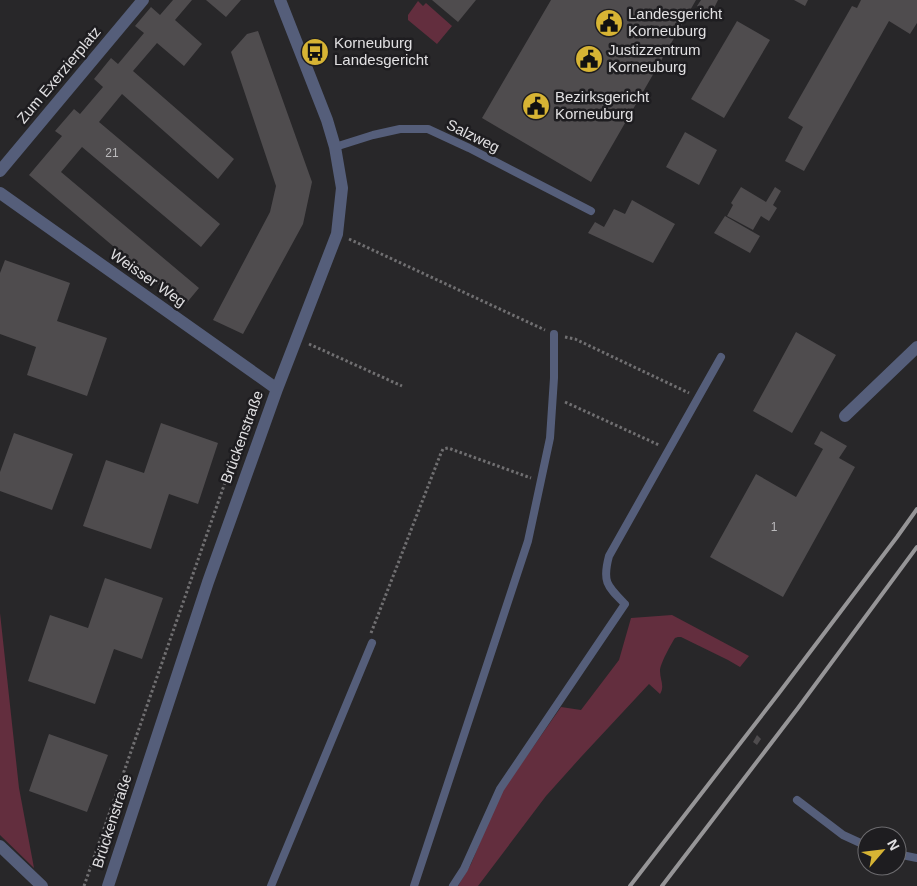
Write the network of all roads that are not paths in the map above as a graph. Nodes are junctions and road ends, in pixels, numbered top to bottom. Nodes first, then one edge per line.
1 (143, 0) edge
2 (280, 0) edge
3 (335, 146) junction
4 (0, 171) edge
5 (0, 194) edge
6 (591, 211) dead end
7 (554, 334) road end
8 (917, 347) edge
9 (721, 357) dead end
10 (277, 390) junction
11 (845, 416) dead end
12 (372, 643) road end
13 (797, 800) dead end
14 (857, 841) edge
15 (0, 846) edge
16 (42, 886) edge
17 (108, 886) edge
18 (271, 886) edge
19 (414, 886) edge
20 (453, 886) edge

1 - 4 street, Zum Exerzierplatz
2 - 3 street, Brückenstraße
3 - 6 lane, Salzweg
3 - 10 street, Brückenstraße
5 - 10 street, Weisser Weg
7 - 19 lane
8 - 11 street
9 - 20 lane
10 - 17 street, Brückenstraße
12 - 18 lane
13 - 14 lane
15 - 16 street

